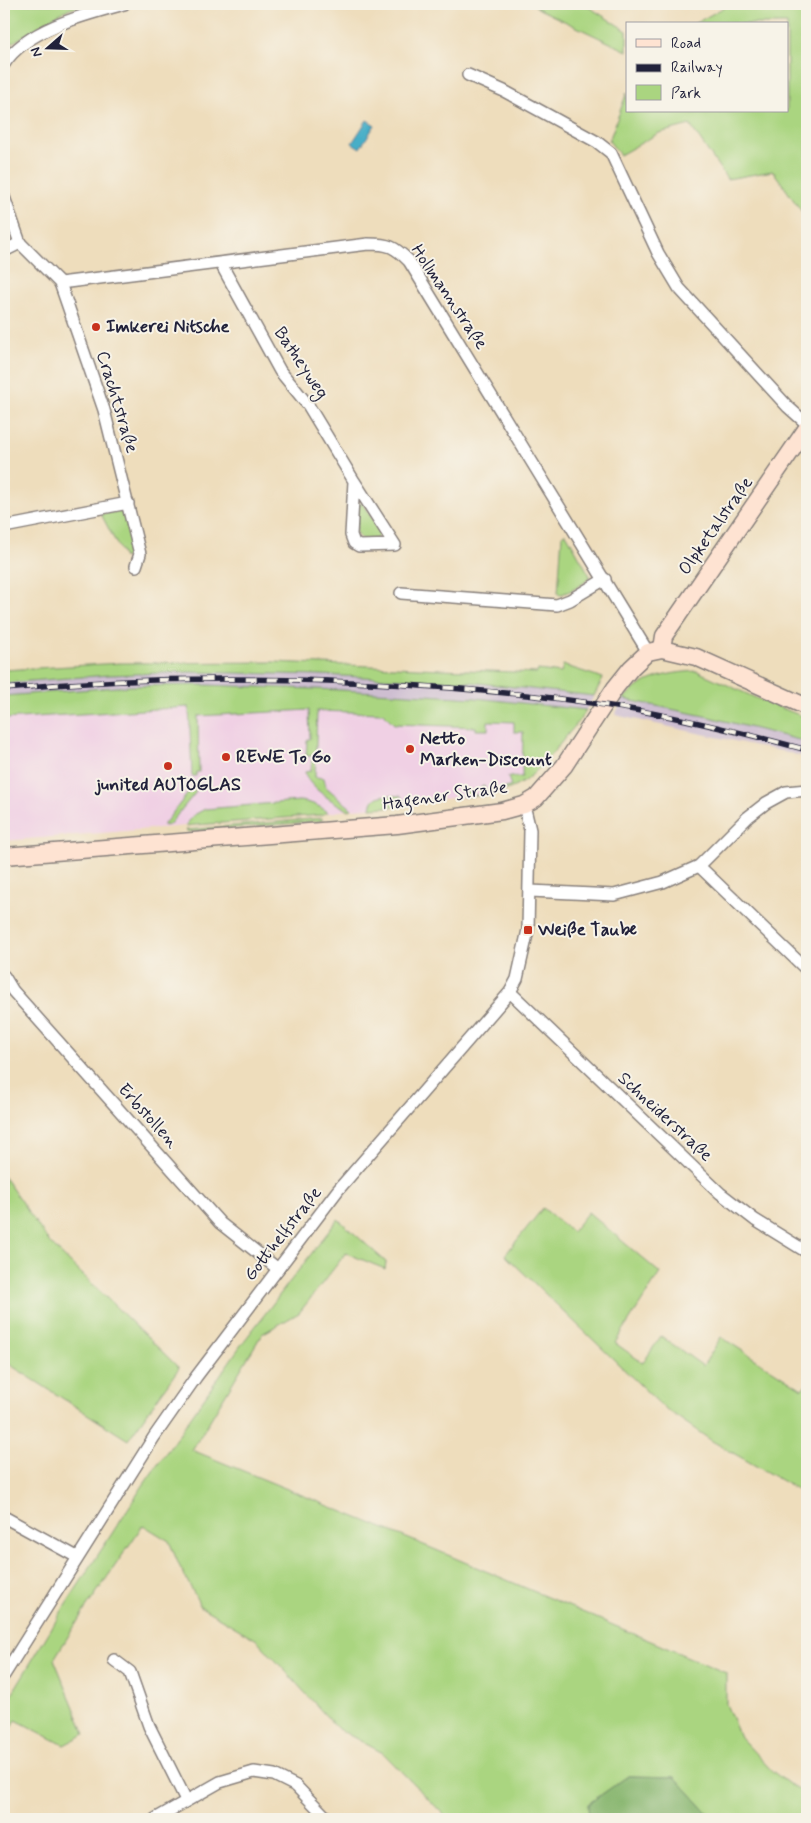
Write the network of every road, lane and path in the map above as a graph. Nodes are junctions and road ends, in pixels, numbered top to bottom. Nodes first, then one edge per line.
1 (124, 4) edge
2 (4, 64) edge
3 (468, 75) dead end
4 (4, 197) edge
5 (20, 243) junction
6 (4, 251) edge
7 (221, 264) junction
8 (60, 283) junction
9 (807, 424) edge
10 (807, 428) edge
11 (354, 481) junction
12 (128, 503) junction
13 (4, 527) edge
14 (136, 566) dead end
15 (605, 579) junction
16 (400, 593) dead end
17 (655, 650) junction
18 (807, 707) edge
19 (807, 790) edge
20 (524, 805) junction
21 (4, 856) edge
22 (699, 866) junction
23 (530, 891) junction
24 (807, 970) edge
25 (4, 976) edge
26 (510, 992) junction
27 (807, 1252) edge
28 (278, 1268) junction
29 (4, 1517) edge
30 (77, 1557) junction
31 (114, 1660) dead end
32 (4, 1675) edge
33 (186, 1800) junction
34 (155, 1819) edge
35 (328, 1819) edge

1 - 2 street
3 - 9 street
4 - 5 street
5 - 6 street
5 - 8 street
7 - 8 street, Hollmannstraße
7 - 11 street, Batheyweg
7 - 15 street, Hollmannstraße
8 - 12 street, Crachtstraße
10 - 17 main road, Olpketalstraße
11 - 11 street, Batheyweg
12 - 13 street
12 - 14 street, Crachtstraße
15 - 16 street
15 - 17 street, Hollmannstraße
17 - 18 main road
17 - 20 main road, Hagener Straße
19 - 22 street
20 - 21 main road, Hagener Straße
20 - 23 street, Gotthelfstraße
22 - 23 street
22 - 24 street
23 - 26 street, Gotthelfstraße
25 - 28 street, Erbstollen
26 - 27 street, Schneiderstraße
26 - 28 street, Gotthelfstraße
28 - 30 street, Gotthelfstraße
29 - 30 street
30 - 32 street, Gotthelfstraße
31 - 33 street
33 - 34 street
33 - 35 street

